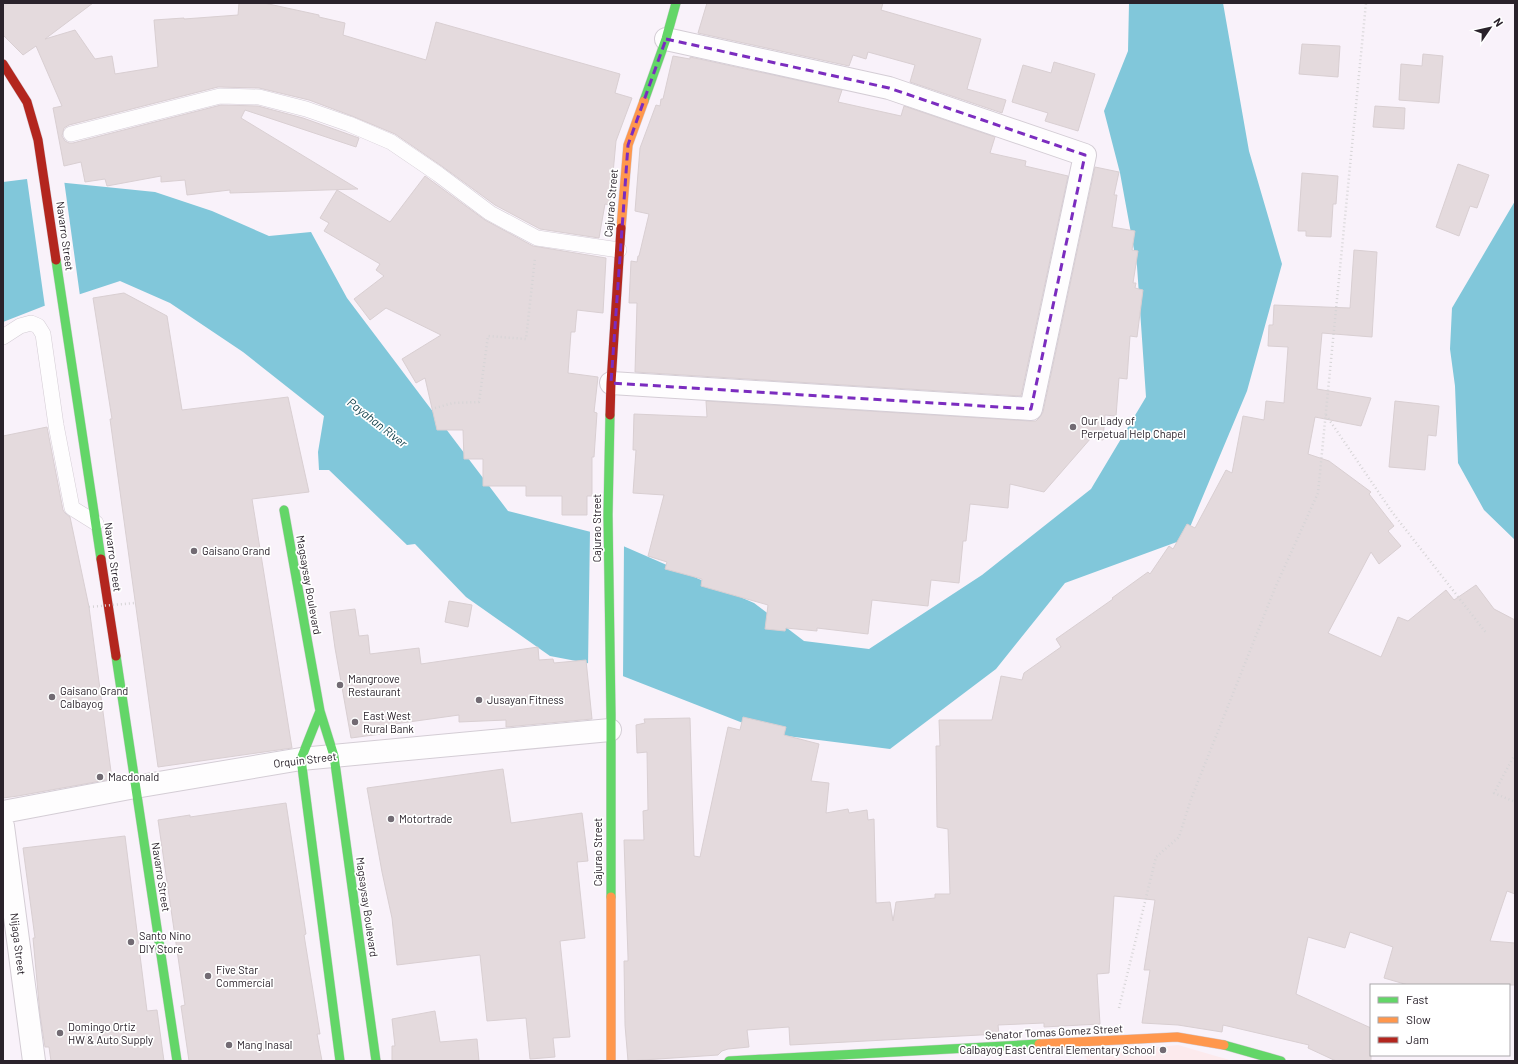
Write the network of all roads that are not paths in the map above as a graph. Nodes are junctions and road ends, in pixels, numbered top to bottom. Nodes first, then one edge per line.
1 (676, 3) edge
2 (666, 39) junction
3 (3, 64) edge
4 (71, 134) dead end
5 (619, 250) junction
6 (3, 337) edge
7 (611, 383) junction
8 (284, 510) dead end
9 (96, 523) junction
10 (320, 710) junction
11 (610, 723) junction
12 (334, 756) junction
13 (301, 759) junction
14 (135, 787) junction
15 (3, 812) edge
16 (3, 826) edge
17 (34, 1061) edge
18 (177, 1061) edge
19 (340, 1061) edge
20 (376, 1061) edge
21 (611, 1061) edge
22 (729, 1061) edge
23 (1281, 1061) edge

1 - 2 street, Cajurao Street
2 - 5 street, Cajurao Street
2 - 7 street
3 - 9 street, Navarro Street
4 - 5 lane
5 - 7 street, Cajurao Street
6 - 9 lane
7 - 11 street, Cajurao Street
8 - 10 street, Magsaysay Boulevard
9 - 14 street, Navarro Street
10 - 12 street, Magsaysay Boulevard
10 - 13 street
11 - 12 street, Orquin Street
11 - 21 street, Cajurao Street
12 - 13 street, Orquin Street
12 - 20 street, Magsaysay Boulevard
13 - 14 street, Orquin Street
13 - 19 street
14 - 15 street, Orquin Street
14 - 18 street, Navarro Street
16 - 17 street, Nijaga Street
22 - 23 street, Senator Tomas Gomez Street

